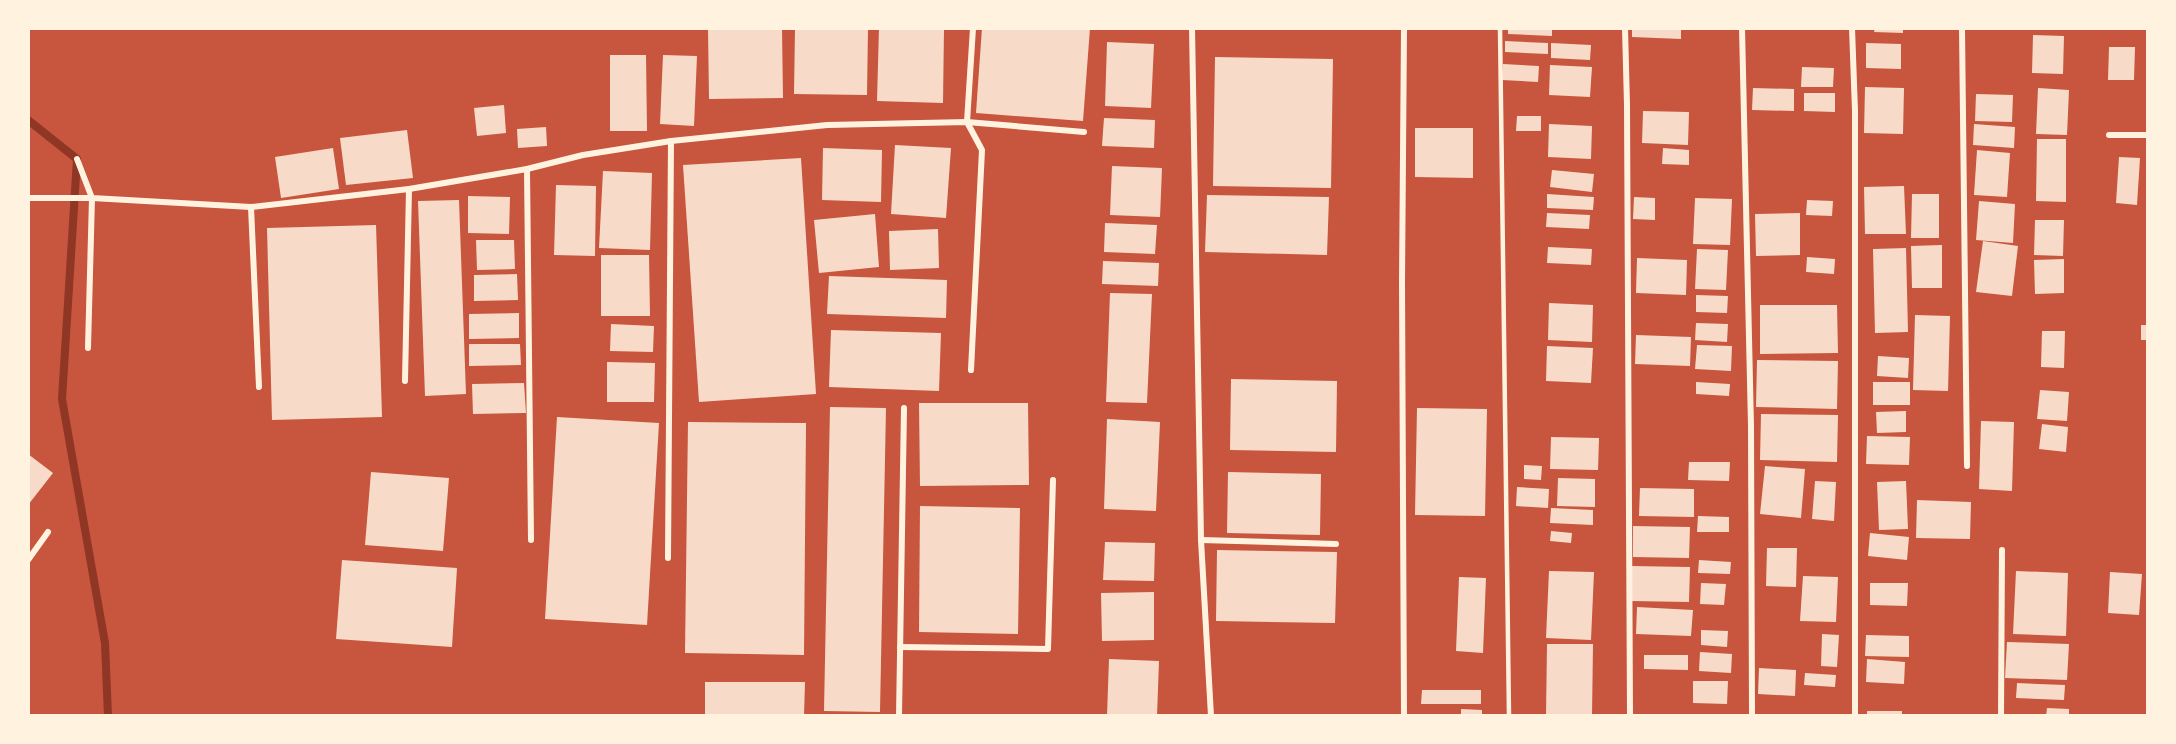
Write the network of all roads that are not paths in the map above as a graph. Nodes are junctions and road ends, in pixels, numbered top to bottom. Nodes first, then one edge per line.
1 (973, 28) edge
2 (1192, 28) edge
3 (1404, 28) edge
4 (1500, 28) edge
5 (1625, 28) edge
6 (1742, 28) edge
7 (1852, 28) edge
8 (1962, 28) edge
9 (967, 122) junction
10 (1084, 132) dead end
11 (2109, 135) dead end
12 (2148, 135) edge
13 (671, 141) junction
14 (77, 159) dead end
15 (527, 169) junction
16 (409, 189) junction
17 (28, 198) edge
18 (92, 198) junction
19 (251, 207) junction
20 (88, 348) dead end
21 (971, 370) dead end
22 (405, 381) dead end
23 (259, 387) dead end
24 (904, 408) dead end
25 (1967, 466) dead end
26 (1053, 480) dead end
27 (48, 532) dead end
28 (531, 540) dead end
29 (1201, 540) junction
30 (1336, 544) dead end
31 (2002, 550) dead end
32 (668, 558) dead end
33 (28, 560) edge
34 (900, 647) junction
35 (899, 716) edge
36 (1211, 716) edge
37 (1404, 716) edge
38 (1509, 716) edge
39 (1629, 716) edge
40 (1752, 716) edge
41 (1855, 716) edge
42 (2001, 716) edge

1 - 9 street
2 - 29 street
3 - 37 street
4 - 38 lane
5 - 39 street
6 - 40 street
7 - 41 street
8 - 25 street
9 - 10 street
9 - 13 street
9 - 21 street
11 - 12 street
13 - 15 street
13 - 32 street
14 - 18 street
15 - 16 street
15 - 28 street
16 - 19 street
16 - 22 street
17 - 18 street
18 - 19 street
18 - 20 street
19 - 23 street
24 - 34 street
26 - 34 street
27 - 33 street
29 - 30 street
29 - 36 street
31 - 42 street
34 - 35 street

